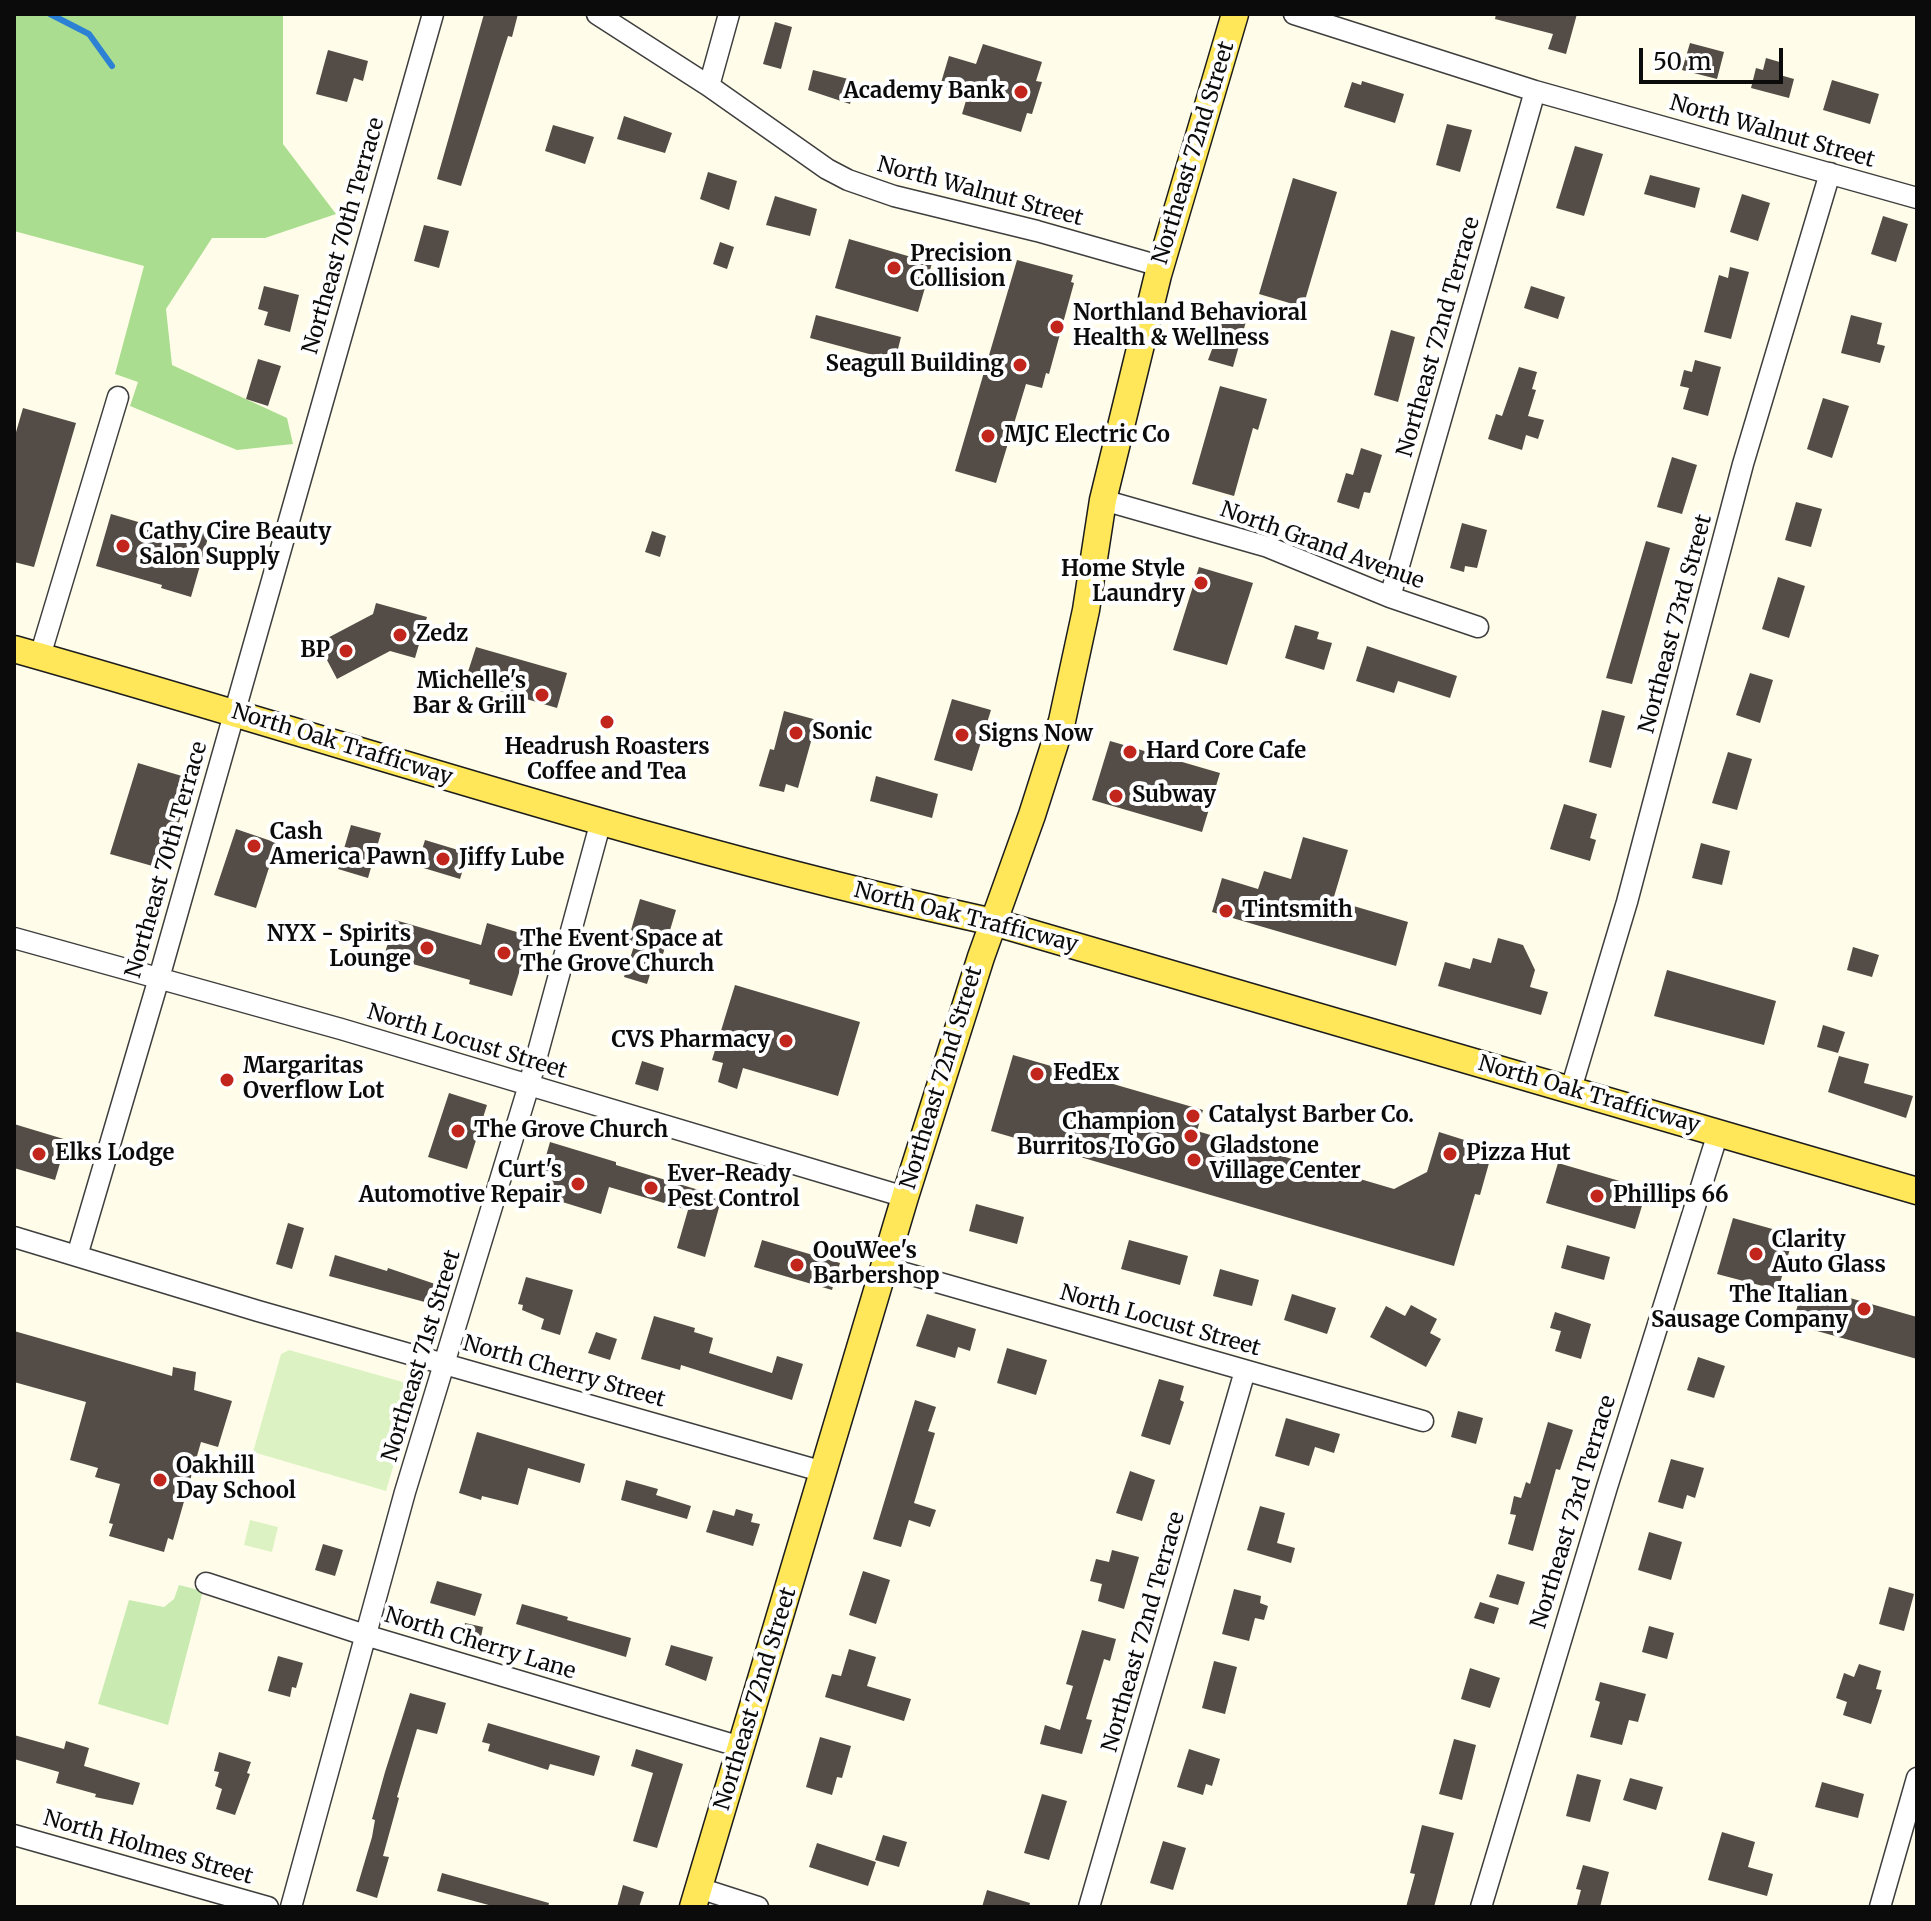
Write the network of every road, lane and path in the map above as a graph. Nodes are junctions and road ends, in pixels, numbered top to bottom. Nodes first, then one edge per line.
1 (433, 14) edge
2 (597, 14) edge
3 (729, 14) edge
4 (1235, 14) edge
5 (1294, 14) edge
6 (709, 86) junction
7 (1535, 91) junction
8 (1830, 173) junction
9 (1917, 198) edge
10 (1160, 266) junction
11 (118, 397) dead end
12 (1103, 500) junction
13 (1390, 597) junction
14 (1478, 627) dead end
15 (14, 649) edge
16 (40, 656) junction
17 (233, 713) junction
18 (601, 821) junction
19 (993, 922) junction
20 (14, 938) edge
21 (159, 978) junction
22 (529, 1085) junction
23 (1571, 1089) junction
24 (1718, 1133) junction
25 (1917, 1191) edge
26 (905, 1197) junction
27 (14, 1237) edge
28 (77, 1256) junction
29 (884, 1267) junction
30 (445, 1363) junction
31 (1245, 1371) junction
32 (1423, 1421) dead end
33 (824, 1472) junction
34 (206, 1583) dead end
35 (365, 1635) junction
36 (741, 1747) junction
37 (1917, 1778) edge
38 (14, 1835) edge
39 (696, 1897) edge
40 (268, 1907) edge
41 (291, 1907) edge
42 (758, 1907) edge
43 (1089, 1907) edge
44 (1481, 1907) edge
45 (1880, 1907) edge

1 - 17 street, Northeast 70th Terrace
2 - 6 street, North Walnut Street
3 - 6 street
4 - 10 main road, Northeast 72nd Street
5 - 7 street, North Walnut Street
6 - 10 street, North Walnut Street
7 - 8 street, North Walnut Street
7 - 13 street, Northeast 72nd Terrace
8 - 9 street, North Walnut Street
8 - 23 street, Northeast 73rd Street
10 - 12 main road, Northeast 72nd Street
11 - 16 street
12 - 13 street, North Grand Avenue
12 - 19 main road, Northeast 72nd Street
13 - 14 street, North Grand Avenue
15 - 16 main road, North Oak Trafficway
16 - 17 main road, North Oak Trafficway
17 - 18 main road, North Oak Trafficway
17 - 21 street, Northeast 70th Terrace
18 - 19 main road, North Oak Trafficway
18 - 22 street, Northeast 71st Street
19 - 23 main road, North Oak Trafficway
19 - 26 main road, Northeast 72nd Street
20 - 21 street, North Locust Street
21 - 22 street, North Locust Street
21 - 28 street, Northeast 70th Terrace
22 - 26 street, North Locust Street
22 - 30 street, Northeast 71st Street
23 - 24 main road, North Oak Trafficway
24 - 25 main road, North Oak Trafficway
24 - 44 street, Northeast 73rd Terrace
26 - 29 main road, Northeast 72nd Street
27 - 28 street, North Cherry Street
28 - 30 street, North Cherry Street
29 - 31 street, North Locust Street
29 - 33 main road, Northeast 72nd Street
30 - 33 street, North Cherry Street
30 - 35 street, Northeast 71st Street
31 - 32 street, North Locust Street
31 - 43 street, Northeast 72nd Terrace
33 - 36 main road, Northeast 72nd Street
34 - 35 street, North Cherry Lane
35 - 36 street, North Cherry Lane
35 - 41 street, Northeast 71st Street
36 - 39 main road, Northeast 72nd Street
37 - 45 street
38 - 40 street, North Holmes Street
39 - 42 street

